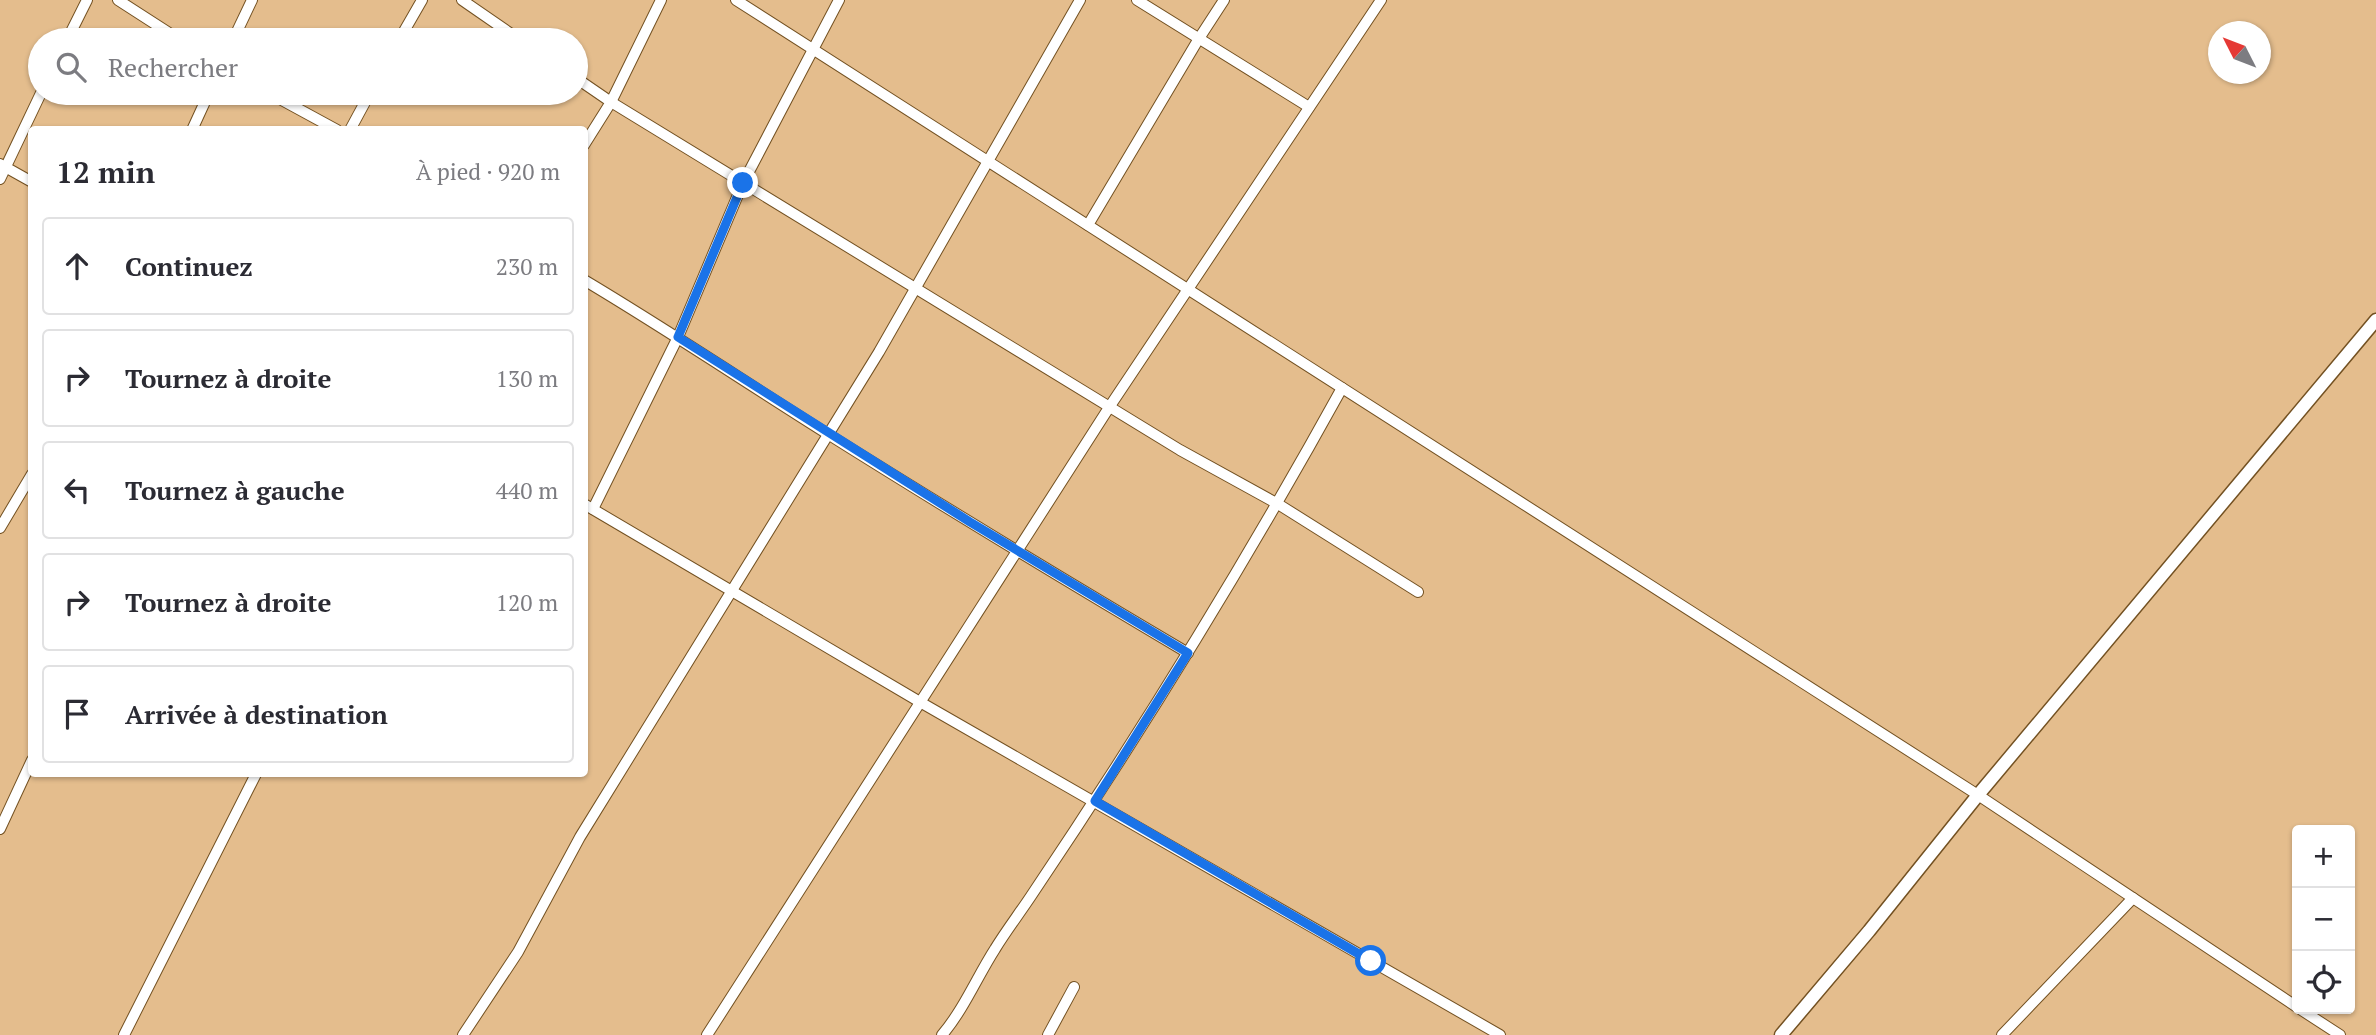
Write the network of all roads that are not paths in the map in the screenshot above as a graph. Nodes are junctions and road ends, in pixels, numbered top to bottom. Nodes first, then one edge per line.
1 (87, 0) edge
2 (118, 0) edge
3 (252, 0) edge
4 (422, 0) edge
5 (461, 0) edge
6 (661, 0) edge
7 (736, 0) edge
8 (839, 0) edge
9 (1080, 0) edge
10 (1137, 0) edge
11 (1224, 0) edge
12 (1381, 0) edge
13 (73, 28) edge
14 (161, 28) edge
15 (239, 28) edge
16 (406, 28) edge
17 (502, 28) edge
18 (1198, 40) junction
19 (815, 51) junction
20 (588, 86) edge
21 (611, 102) junction
22 (35, 105) edge
23 (203, 105) edge
24 (291, 105) edge
25 (364, 105) edge
26 (1308, 107) junction
27 (194, 126) edge
28 (330, 126) edge
29 (352, 126) edge
30 (588, 139) edge
31 (988, 162) junction
32 (3, 166) edge
33 (0, 179) edge
34 (28, 180) edge
35 (743, 183) junction
36 (1088, 225) junction
37 (588, 282) edge
38 (1187, 288) junction
39 (915, 289) junction
40 (2376, 320) edge
41 (678, 337) junction
42 (1342, 388) junction
43 (1110, 406) junction
44 (828, 434) junction
45 (28, 481) edge
46 (1278, 504) junction
47 (589, 506) edge
48 (0, 528) edge
49 (1017, 552) junction
50 (732, 590) junction
51 (1418, 592) dead end
52 (1188, 653) junction
53 (920, 702) junction
54 (28, 769) edge
55 (254, 777) edge
56 (1978, 795) junction
57 (1095, 801) junction
58 (0, 829) edge
59 (2133, 898) junction
60 (1073, 987) dead end
61 (2292, 1003) edge
62 (2308, 1014) edge
63 (124, 1035) edge
64 (463, 1035) edge
65 (707, 1035) edge
66 (942, 1035) edge
67 (1048, 1035) edge
68 (1500, 1035) edge
69 (1781, 1035) edge
70 (2002, 1035) edge
71 (2340, 1035) edge

1 - 13 street
2 - 14 street
3 - 15 street
4 - 16 street
5 - 17 street
6 - 21 street
7 - 19 street
8 - 19 street
9 - 31 street
10 - 18 street
11 - 18 street
12 - 26 street
18 - 26 street
18 - 36 street
19 - 31 street
19 - 35 street
20 - 21 street
21 - 30 street
21 - 35 street
22 - 32 street
23 - 27 street
24 - 28 street
25 - 29 street
26 - 38 street
31 - 36 street
31 - 39 street
32 - 33 street
32 - 34 street
35 - 39 street
35 - 41 street
36 - 38 street
37 - 41 street
38 - 42 street
38 - 43 street
39 - 43 street
39 - 44 street
40 - 56 main road
41 - 44 street
41 - 47 street
42 - 46 street
42 - 56 street
43 - 46 street
43 - 49 street
44 - 49 street
44 - 50 street
45 - 48 street
46 - 51 street
46 - 52 street
47 - 50 street
49 - 52 street
49 - 53 street
50 - 53 street
50 - 64 street
52 - 57 street
53 - 57 street
53 - 65 street
54 - 58 street
55 - 63 street
56 - 59 street
56 - 69 main road
57 - 66 street
57 - 68 street
59 - 61 street
59 - 70 street
60 - 67 street
62 - 71 street

